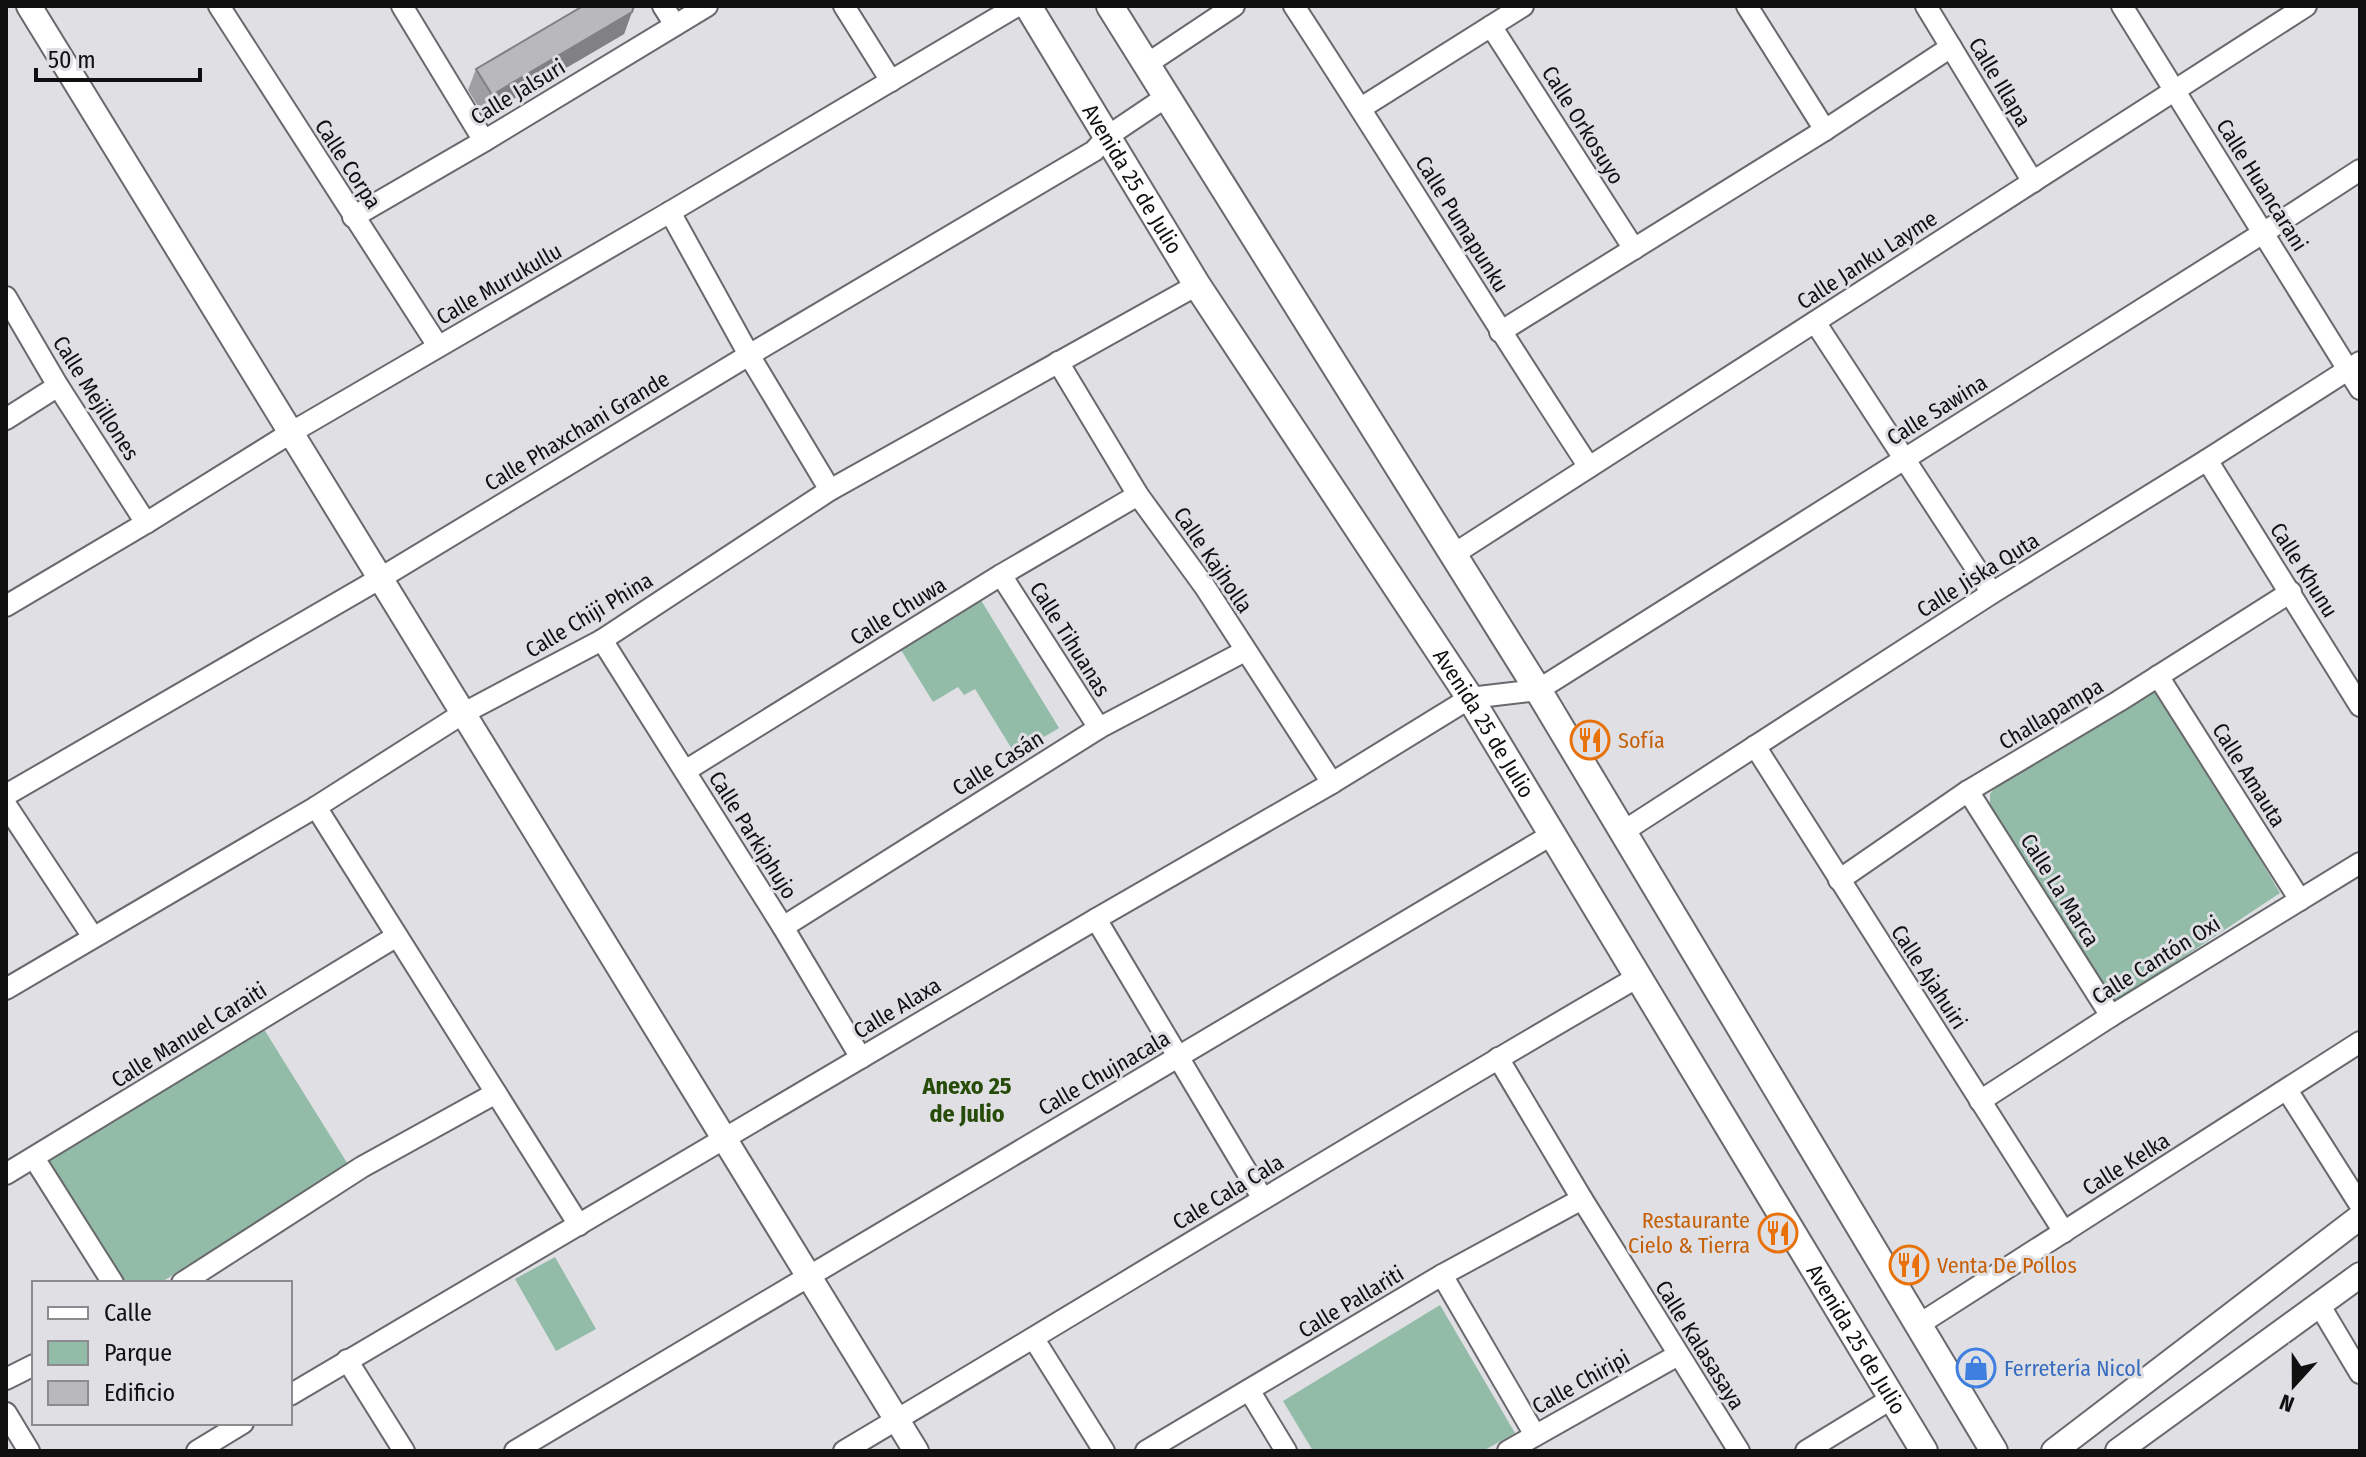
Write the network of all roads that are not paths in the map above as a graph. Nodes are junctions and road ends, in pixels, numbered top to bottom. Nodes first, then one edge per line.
1 (29, 6) edge
2 (219, 6) edge
3 (402, 6) edge
4 (663, 6) edge
5 (707, 6) edge
6 (844, 6) edge
7 (1017, 6) edge
8 (1028, 6) edge
9 (1110, 6) edge
10 (1234, 6) edge
11 (1294, 6) edge
12 (1523, 6) edge
13 (1747, 6) edge
14 (1926, 6) edge
15 (2122, 6) edge
16 (2306, 6) edge
17 (675, 25) junction
18 (1491, 26) junction
19 (1951, 47) junction
20 (1147, 64) junction
21 (891, 81) junction
22 (2175, 90) junction
23 (1166, 97) junction
24 (1361, 108) junction
25 (1825, 130) junction
26 (1108, 136) junction
27 (484, 141) junction
28 (2360, 170) edge
29 (2033, 182) junction
30 (670, 212) junction
31 (353, 217) junction
32 (2263, 233) junction
33 (1634, 249) junction
34 (1197, 285) junction
35 (6, 297) edge
36 (1815, 322) junction
37 (1500, 332) junction
38 (438, 346) junction
39 (749, 355) junction
40 (1058, 362) junction
41 (2354, 366) edge
42 (58, 386) junction
43 (2360, 389) edge
44 (6, 419) edge
45 (292, 432) junction
46 (1905, 458) junction
47 (2207, 460) junction
48 (1589, 467) junction
49 (830, 490) junction
50 (1138, 495) junction
51 (146, 523) junction
52 (1454, 554) junction
53 (1001, 575) junction
54 (379, 579) junction
55 (2291, 592) junction
56 (1992, 593) junction
57 (6, 606) edge
58 (602, 640) junction
59 (1245, 651) junction
60 (2158, 676) junction
61 (1538, 690) junction
62 (1470, 698) junction
63 (2360, 706) edge
64 (462, 714) junction
65 (1099, 728) junction
66 (1755, 746) junction
67 (685, 771) junction
68 (1332, 783) junction
69 (1968, 791) junction
70 (6, 795) edge
71 (6, 805) edge
72 (316, 807) junction
73 (1624, 831) junction
74 (1553, 834) junction
75 (2360, 863) edge
76 (1839, 880) junction
77 (2300, 900) junction
78 (1096, 919) junction
79 (783, 927) junction
80 (397, 936) junction
81 (93, 937) junction
82 (1638, 977) junction
83 (6, 989) edge
84 (2111, 1016) junction
85 (2360, 1042) edge
86 (1180, 1057) junction
87 (861, 1058) junction
88 (1498, 1058) junction
89 (2287, 1090) junction
90 (496, 1093) junction
91 (1980, 1101) junction
92 (723, 1139) junction
93 (34, 1158) junction
94 (6, 1174) edge
95 (1263, 1199) junction
96 (1582, 1199) junction
97 (2360, 1205) edge
98 (2360, 1217) edge
99 (579, 1225) junction
100 (2064, 1232) junction
101 (1442, 1275) junction
102 (2360, 1275) edge
103 (808, 1276) junction
104 (112, 1281) edge
105 (185, 1281) edge
106 (2320, 1306) junction
107 (1918, 1325) junction
108 (1034, 1339) junction
109 (1678, 1355) junction
110 (347, 1360) junction
111 (32, 1366) edge
112 (2360, 1373) edge
113 (6, 1379) edge
114 (1249, 1390) junction
115 (292, 1394) edge
116 (1891, 1399) junction
117 (6, 1413) edge
118 (897, 1420) junction
119 (240, 1425) edge
120 (1535, 1435) junction
121 (29, 1451) edge
122 (197, 1451) edge
123 (404, 1451) edge
124 (515, 1451) edge
125 (844, 1451) edge
126 (916, 1451) edge
127 (1104, 1451) edge
128 (1146, 1451) edge
129 (1286, 1451) edge
130 (1508, 1451) edge
131 (1739, 1451) edge
132 (1806, 1451) edge
133 (1924, 1451) edge
134 (1994, 1451) edge
135 (2054, 1451) edge
136 (2118, 1451) edge

1 - 45 street
2 - 31 street, Calle Corpa
3 - 27 street
4 - 17 street
5 - 17 street, Calle Jalsuri
6 - 21 street
7 - 21 street, Calle Murukullu
8 - 26 main road, Avenida 25 de Julio
9 - 20 main road
10 - 20 street
11 - 24 street, Calle Pumapunku
12 - 18 street
13 - 25 street
14 - 19 street, Calle Illapa
15 - 22 street, Calle Huancarani
16 - 22 street, Calle Janku Layme
17 - 27 street, Calle Jalsuri
18 - 24 street
18 - 33 street, Calle Orkosuyo
19 - 25 street
19 - 29 street, Calle Illapa
20 - 23 main road
21 - 30 street, Calle Murukullu
22 - 29 street, Calle Janku Layme
22 - 32 street, Calle Huancarani
23 - 26 street, Calle Phaxchani Grande
23 - 52 main road
24 - 37 street, Calle Pumapunku
25 - 33 street
26 - 34 main road, Avenida 25 de Julio
26 - 39 street, Calle Phaxchani Grande
27 - 31 street, Calle Jalsuri
28 - 32 street, Calle Sawina
29 - 36 street, Calle Janku Layme
30 - 38 street, Calle Murukullu
30 - 39 street
31 - 38 street, Calle Corpa
32 - 41 street, Calle Huancarani
32 - 46 street, Calle Sawina
33 - 37 street
34 - 40 street, Calle Chiji Phina
34 - 62 main road, Avenida 25 de Julio
35 - 42 street, Calle Mejillones
36 - 46 street
36 - 48 street, Calle Janku Layme
37 - 48 street, Calle Pumapunku
38 - 45 street, Calle Murukullu
39 - 49 street
39 - 54 street, Calle Phaxchani Grande
40 - 49 street, Calle Chiji Phina
40 - 50 street, Calle Kajholla
41 - 43 street, Calle Huancarani
41 - 47 street, Calle Jiska Quta
42 - 44 street
42 - 51 street, Calle Mejillones
45 - 51 street, Calle Murukullu
45 - 54 street
46 - 56 street
46 - 61 street, Calle Sawina
47 - 55 street, Calle Khunu
47 - 56 street, Calle Jiska Quta
48 - 52 street, Calle Janku Layme
49 - 58 street, Calle Chiji Phina
50 - 53 street, Calle Chuwa
50 - 59 street, Calle Kajholla
51 - 57 street, Calle Murukullu
52 - 61 main road
53 - 65 street, Calle Tihuanas
53 - 67 street, Calle Chuwa
54 - 64 street
54 - 70 street, Calle Phaxchani Grande
55 - 60 street, Challapampa
55 - 63 street, Calle Khunu
56 - 66 street, Calle Jiska Quta
58 - 64 street, Calle Chiji Phina
58 - 67 street, Calle Parkiphujo
59 - 65 street, Calle Casán
59 - 68 street, Calle Kajholla
60 - 69 street, Challapampa
60 - 77 street, Calle Amauta
61 - 62 street, Calle Alaxa
61 - 73 main road
62 - 68 street, Calle Alaxa
62 - 74 main road, Avenida 25 de Julio
64 - 72 street, Calle Chiji Phina
64 - 92 street
65 - 79 street, Calle Casán
66 - 73 street, Calle Jiska Quta
66 - 76 street, Calle Ajahuiri
67 - 79 street, Calle Parkiphujo
68 - 78 street, Calle Alaxa
69 - 76 street, Challapampa
69 - 84 street, Calle La Marca
71 - 81 street
72 - 80 street
72 - 81 street, Calle Chiji Phina
73 - 107 main road
74 - 82 main road, Avenida 25 de Julio
74 - 86 street, Calle Chujnacala
75 - 77 street, Calle Cantón Oxi
76 - 91 street, Calle Ajahuiri
77 - 84 street, Calle Cantón Oxi
78 - 86 street
78 - 87 street, Calle Alaxa
79 - 87 street, Calle Parkiphujo
80 - 90 street
80 - 93 street, Calle Manuel Caraiti
81 - 83 street, Calle Chiji Phina
82 - 88 street, Cale Cala Cala
82 - 116 main road, Avenida 25 de Julio
84 - 91 street, Calle Cantón Oxi
85 - 89 street, Calle Kelka
86 - 95 street
86 - 103 street, Calle Chujnacala
87 - 92 street, Calle Alaxa
88 - 95 street, Cale Cala Cala
88 - 96 street, Calle Kalasasaya
89 - 97 street
89 - 100 street, Calle Kelka
90 - 99 street
90 - 105 street
91 - 100 street, Calle Ajahuiri
92 - 99 street, Calle Alaxa
92 - 103 street
93 - 94 street, Calle Manuel Caraiti
93 - 104 street
95 - 108 street, Cale Cala Cala
96 - 101 street, Calle Pallariti
96 - 109 street, Calle Kalasasaya
98 - 135 street
99 - 110 street, Calle Alaxa
100 - 107 street, Calle Kelka
101 - 114 street, Calle Pallariti
101 - 120 street
102 - 106 street
103 - 118 street
103 - 124 street, Calle Chujnacala
106 - 112 street
106 - 136 street
107 - 134 main road
108 - 118 street, Cale Cala Cala
108 - 127 street
109 - 120 street, Calle Chiripi
109 - 131 street, Calle Kalasasaya
110 - 115 street, Calle Alaxa
110 - 123 street
111 - 113 street
114 - 128 street, Calle Pallariti
114 - 129 street
116 - 132 street
116 - 133 main road, Avenida 25 de Julio
117 - 121 street
118 - 125 street, Cale Cala Cala
118 - 126 street
119 - 122 street
120 - 130 street, Calle Chiripi

